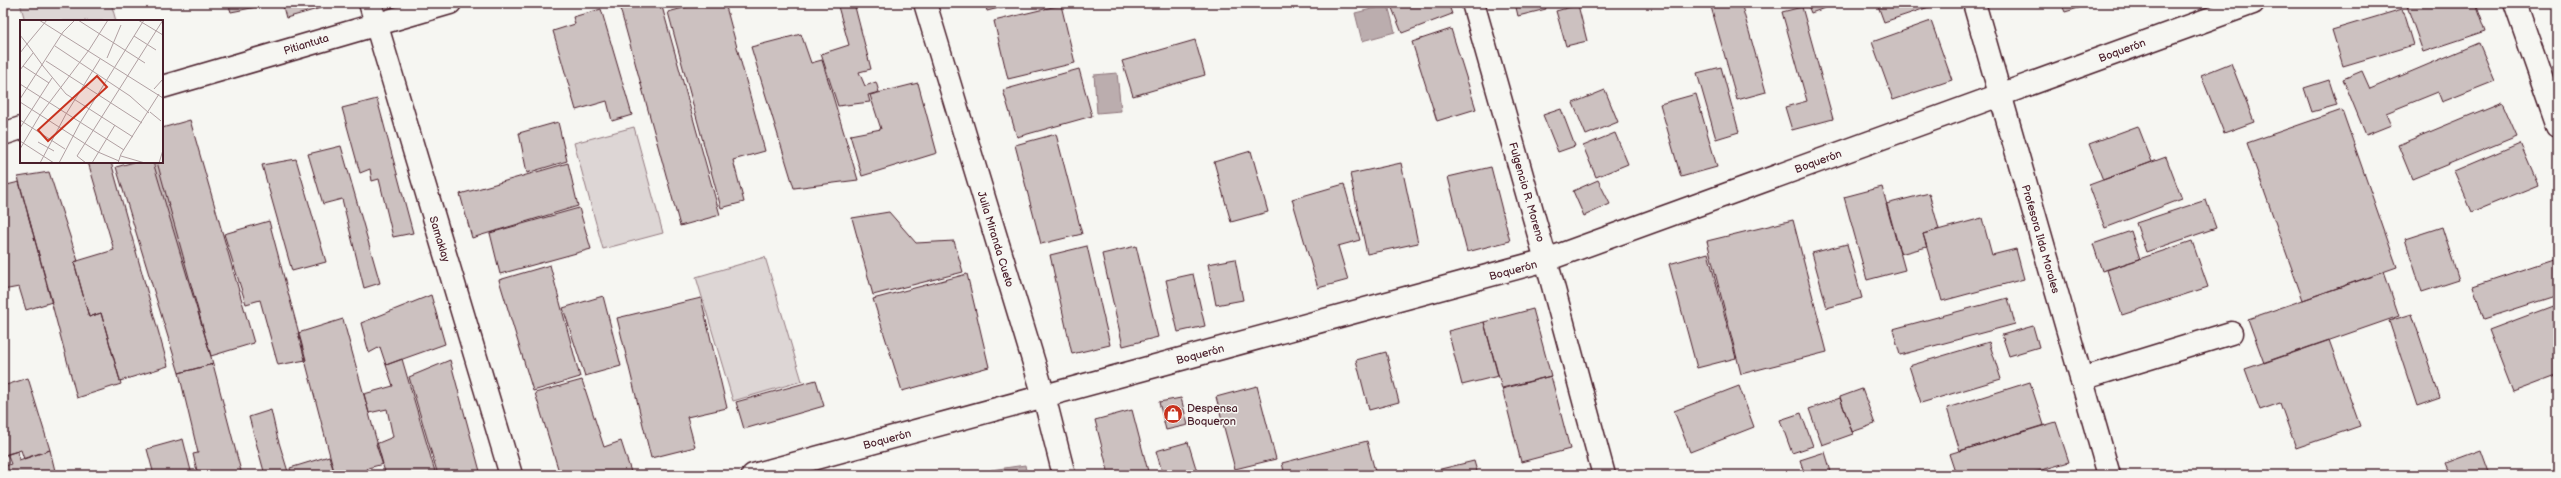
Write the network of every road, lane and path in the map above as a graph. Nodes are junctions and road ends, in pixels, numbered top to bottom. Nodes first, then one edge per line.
1 (450, 3) edge
2 (925, 3) edge
3 (1473, 3) edge
4 (1974, 3) edge
5 (2253, 3) edge
6 (2515, 3) edge
7 (373, 13) edge
8 (163, 87) edge
9 (2000, 95) junction
10 (2558, 126) edge
11 (20, 128) edge
12 (3, 134) edge
13 (1546, 260) junction
14 (2231, 333) dead end
15 (2081, 379) junction
16 (1044, 396) junction
17 (511, 475) edge
18 (753, 475) edge
19 (1064, 475) edge
20 (1604, 475) edge
21 (2109, 475) edge

1 - 7 street, Pitiantuta
2 - 16 street, Julia Miranda Cueto
3 - 13 street, Fulgencio R. Moreno
4 - 9 street, Profesora Ilda Morales
5 - 9 street, Boquerón
6 - 10 street
7 - 8 street, Pitiantuta
7 - 17 street, Samaklay
9 - 13 street, Boquerón
9 - 15 street, Profesora Ilda Morales
11 - 12 street
13 - 16 street, Boquerón
13 - 20 street, Fulgencio R. Moreno
14 - 15 street
15 - 21 street, Profesora Ilda Morales
16 - 18 street, Boquerón
16 - 19 street, Julia Miranda Cueto

